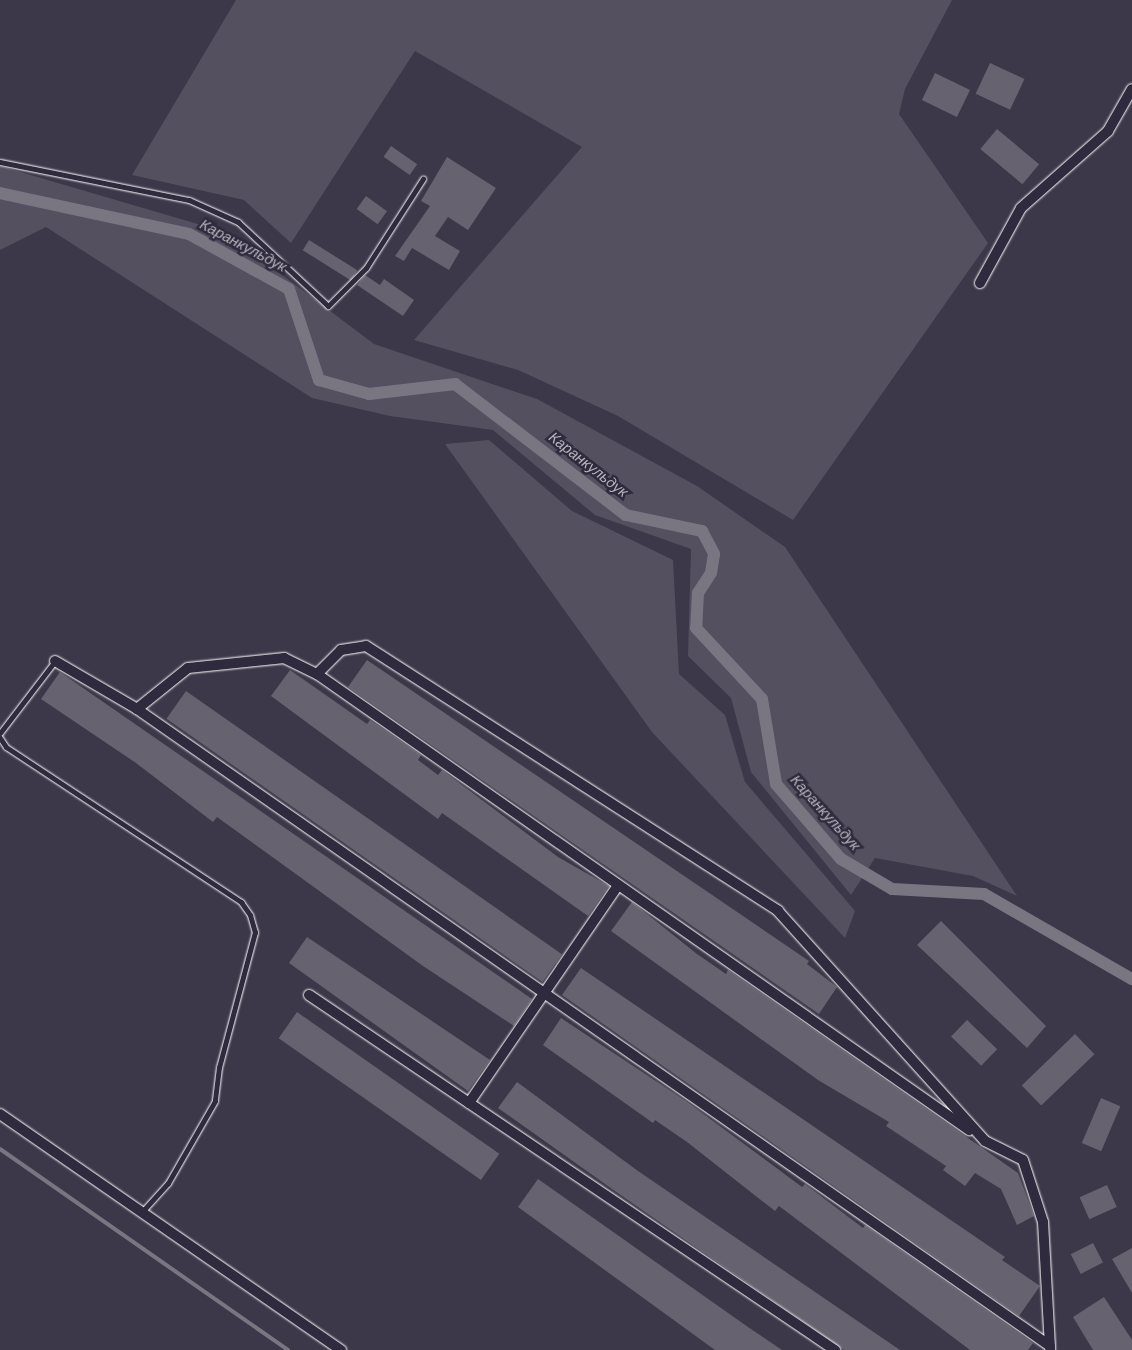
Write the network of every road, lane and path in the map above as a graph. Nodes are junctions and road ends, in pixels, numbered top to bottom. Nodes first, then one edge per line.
1 (1132, 89) edge
2 (0, 162) edge
3 (424, 179) dead end
4 (980, 283) dead end
5 (56, 661) joint
6 (317, 674) junction
7 (137, 709) junction
8 (0, 733) edge
9 (0, 738) edge
10 (618, 885) junction
11 (544, 993) junction
12 (309, 995) dead end
13 (469, 1103) junction
14 (0, 1114) edge
15 (985, 1141) junction
16 (142, 1212) junction
17 (1049, 1349) edge
18 (341, 1350) edge
19 (835, 1350) edge

1 - 4 street
2 - 3 lane
5 - 7 street
5 - 8 lane
6 - 7 street
6 - 10 street
6 - 15 street
7 - 11 street
9 - 16 lane
10 - 11 street
10 - 15 street
11 - 13 street
11 - 17 street
12 - 13 street
13 - 19 street
14 - 16 street
15 - 17 street
16 - 18 street

